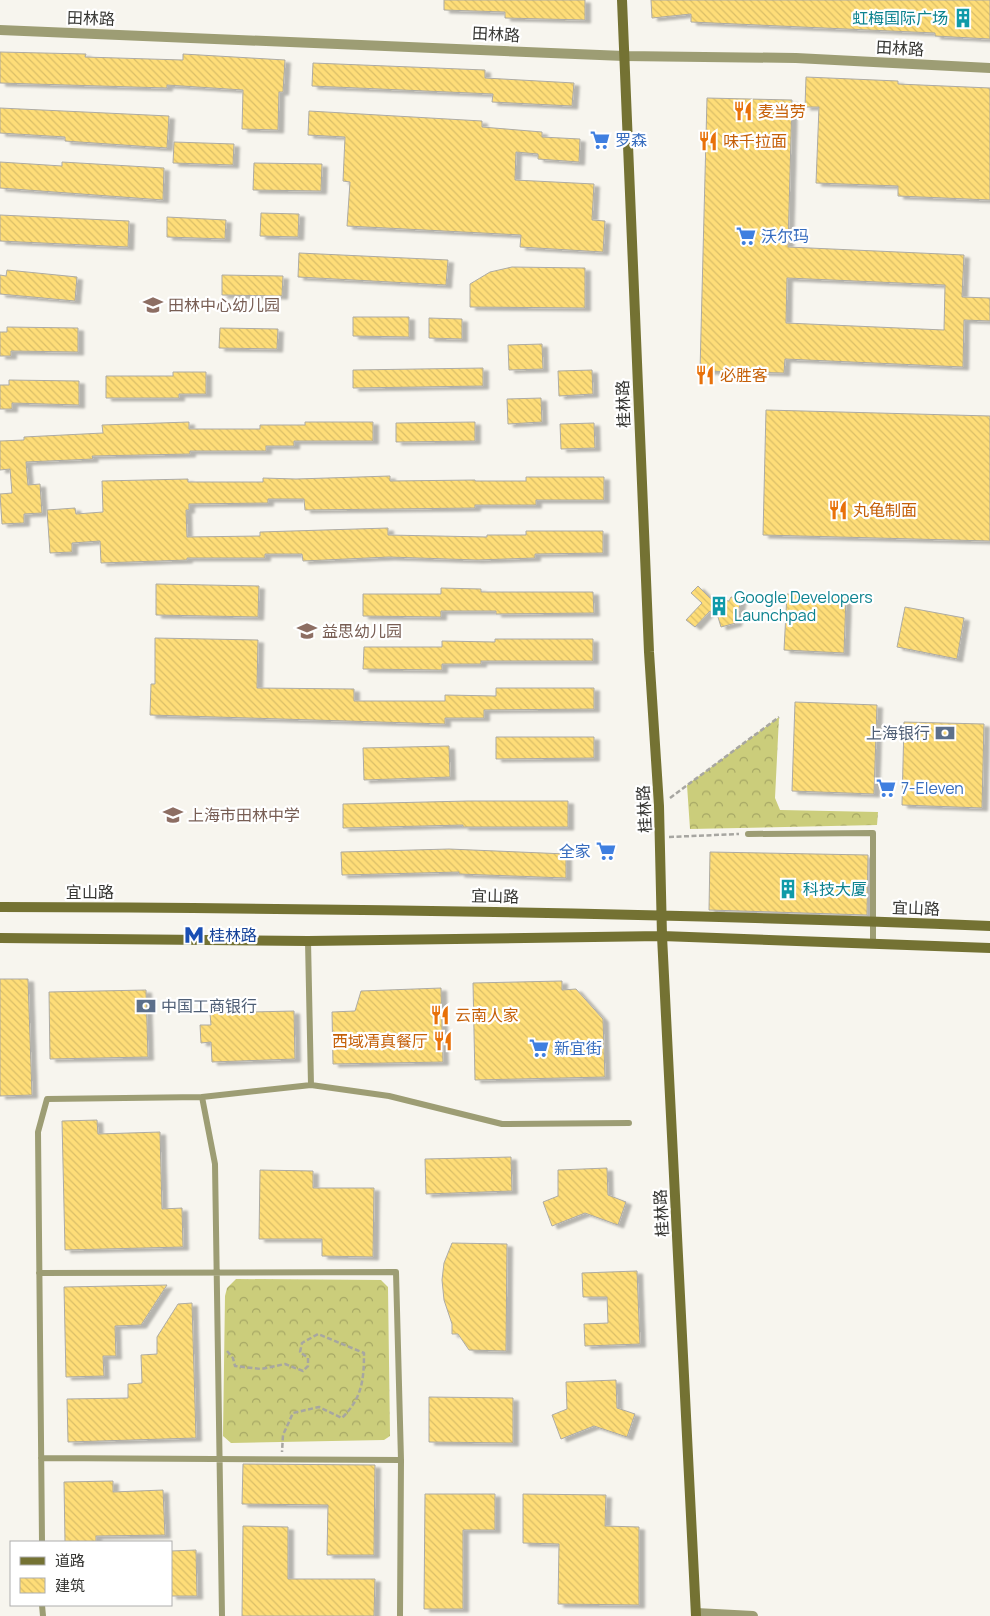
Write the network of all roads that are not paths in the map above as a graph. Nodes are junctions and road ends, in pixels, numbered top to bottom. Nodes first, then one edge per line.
1 (622, 0) edge
2 (0, 30) edge
3 (624, 56) junction
4 (990, 68) edge
5 (748, 834) road end
6 (0, 907) edge
7 (661, 914) junction
8 (873, 922) junction
9 (990, 926) edge
10 (662, 936) junction
11 (0, 938) edge
12 (308, 941) junction
13 (873, 942) junction
14 (990, 948) edge
15 (311, 1085) junction
16 (202, 1096) junction
17 (629, 1123) dead end
18 (218, 1272) junction
19 (39, 1273) junction
20 (41, 1458) junction
21 (219, 1458) junction
22 (401, 1460) junction
23 (42, 1541) edge
24 (696, 1614) edge
25 (222, 1616) edge
26 (400, 1616) edge
27 (753, 1616) edge

1 - 3 main road, 桂林路
2 - 3 street, 田林路
3 - 4 street, 田林路
3 - 7 main road, 桂林路
5 - 8 lane
6 - 7 main road, 宜山路
7 - 8 main road, 宜山路
7 - 10 main road, 桂林路
8 - 9 main road, 宜山路
8 - 13 lane
10 - 12 main road
10 - 13 main road
10 - 24 main road, 桂林路
11 - 12 main road
12 - 15 lane
13 - 14 main road
15 - 16 lane
15 - 17 lane
16 - 18 lane
16 - 19 lane
18 - 19 lane
18 - 21 lane
18 - 22 lane
19 - 20 lane
20 - 21 lane
20 - 23 lane
21 - 22 lane
21 - 25 lane
22 - 26 lane
24 - 27 street

